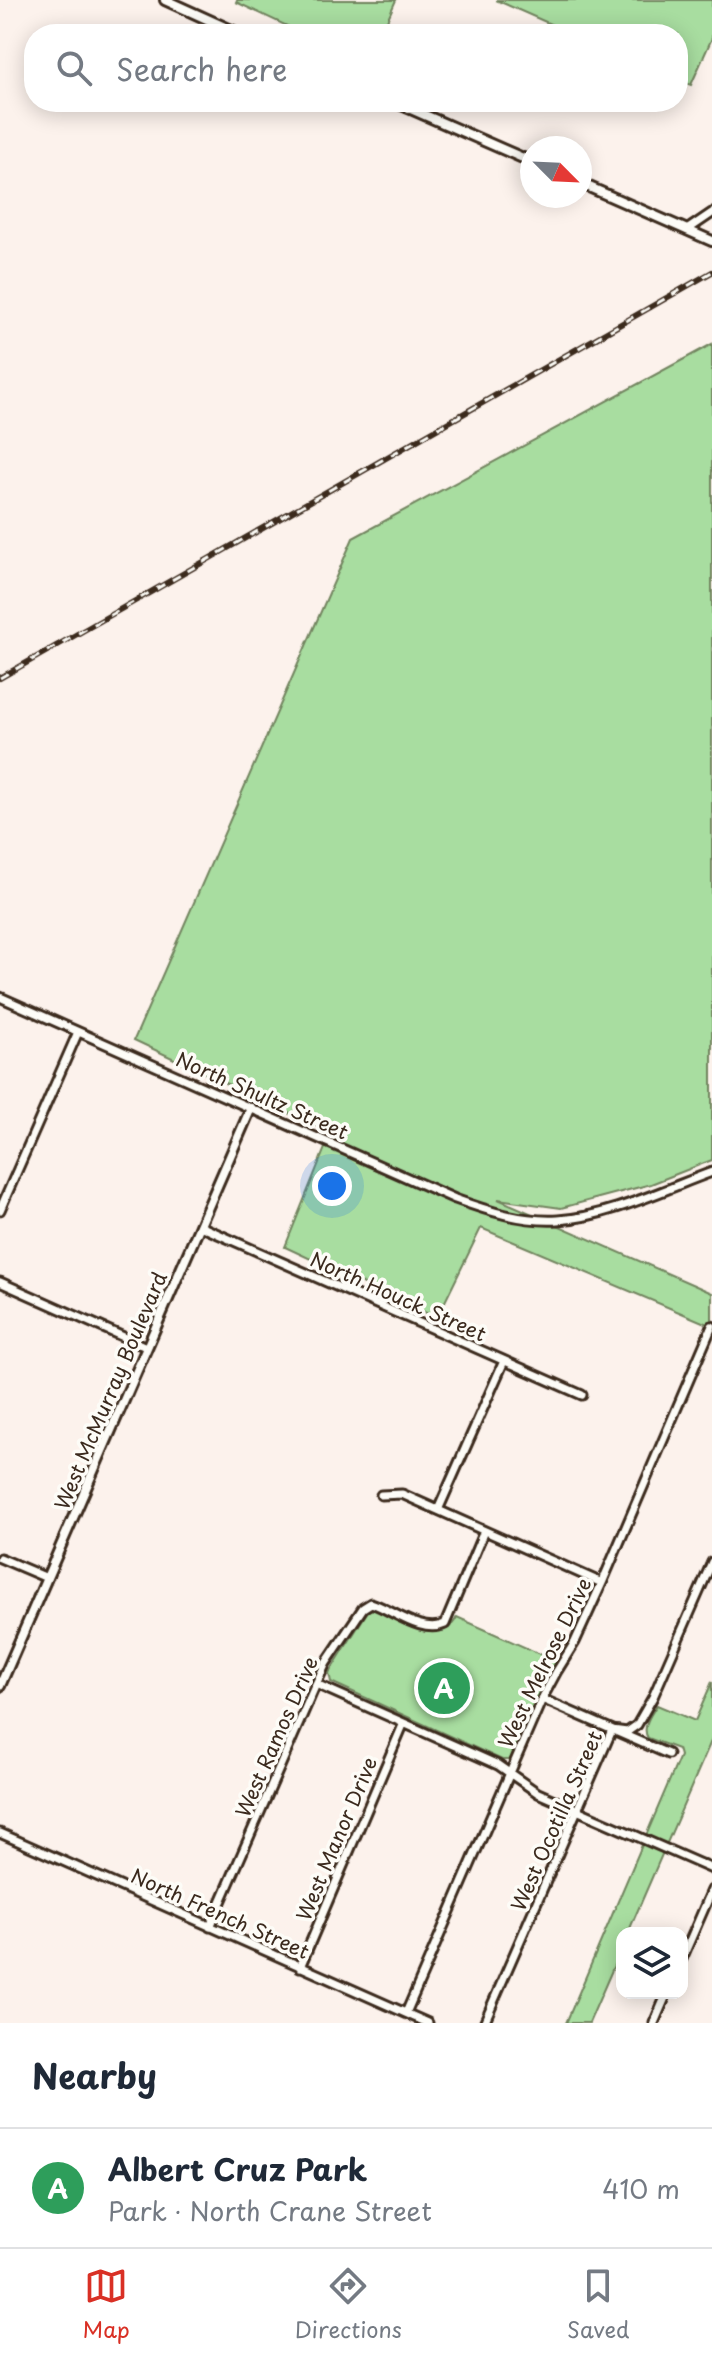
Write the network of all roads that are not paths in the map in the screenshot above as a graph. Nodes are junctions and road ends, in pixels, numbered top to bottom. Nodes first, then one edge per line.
1 (165, 0) edge
2 (218, 24) edge
3 (418, 112) edge
4 (520, 157) edge
5 (592, 188) edge
6 (712, 213) edge
7 (687, 230) junction
8 (712, 241) edge
9 (0, 997) edge
10 (78, 1032) junction
11 (251, 1108) junction
12 (712, 1173) edge
13 (0, 1210) edge
14 (200, 1226) junction
15 (0, 1282) edge
16 (712, 1326) edge
17 (146, 1347) junction
18 (504, 1361) junction
19 (582, 1395) dead end
20 (381, 1495) dead end
21 (438, 1510) junction
22 (484, 1531) junction
23 (0, 1558) edge
24 (712, 1562) edge
25 (47, 1578) junction
26 (602, 1583) junction
27 (316, 1684) junction
28 (0, 1686) edge
29 (542, 1699) junction
30 (403, 1725) junction
31 (612, 1730) junction
32 (668, 1754) dead end
33 (509, 1775) junction
34 (578, 1810) junction
35 (0, 1833) edge
36 (712, 1869) edge
37 (712, 1890) edge
38 (210, 1927) junction
39 (688, 1945) edge
40 (300, 1967) junction
41 (664, 1999) edge
42 (406, 2013) junction
43 (428, 2023) edge
44 (484, 2023) edge
45 (654, 2023) edge

1 - 2 street
3 - 4 street
5 - 7 street
6 - 7 street
7 - 8 street
9 - 10 street, North Shultz Street
10 - 11 street, North Shultz Street
10 - 13 street
11 - 12 street, North Shultz Street
11 - 14 street, West McMurray Boulevard
14 - 17 street, West McMurray Boulevard
14 - 18 street, North Houck Street
15 - 17 street
16 - 26 street, West Melrose Drive
17 - 25 street, West McMurray Boulevard
18 - 19 street, North Houck Street
18 - 21 street
20 - 21 street
21 - 22 street
22 - 26 street
22 - 27 street, West Ramos Drive
23 - 25 street
24 - 31 street, West Ocotilla Street
25 - 28 street, West McMurray Boulevard
26 - 29 street, West Melrose Drive
27 - 30 street
27 - 38 street, West Ramos Drive
29 - 31 street
29 - 33 street, West Melrose Drive
30 - 33 street
30 - 40 street, West Manor Drive
31 - 32 street
31 - 34 street, West Ocotilla Street
33 - 34 street
33 - 42 street, West Melrose Drive
34 - 36 street
34 - 44 street, West Ocotilla Street
35 - 38 street, North French Street
37 - 39 street
38 - 40 street, North French Street
40 - 42 street, North French Street
41 - 45 street
42 - 43 street, North French Street

